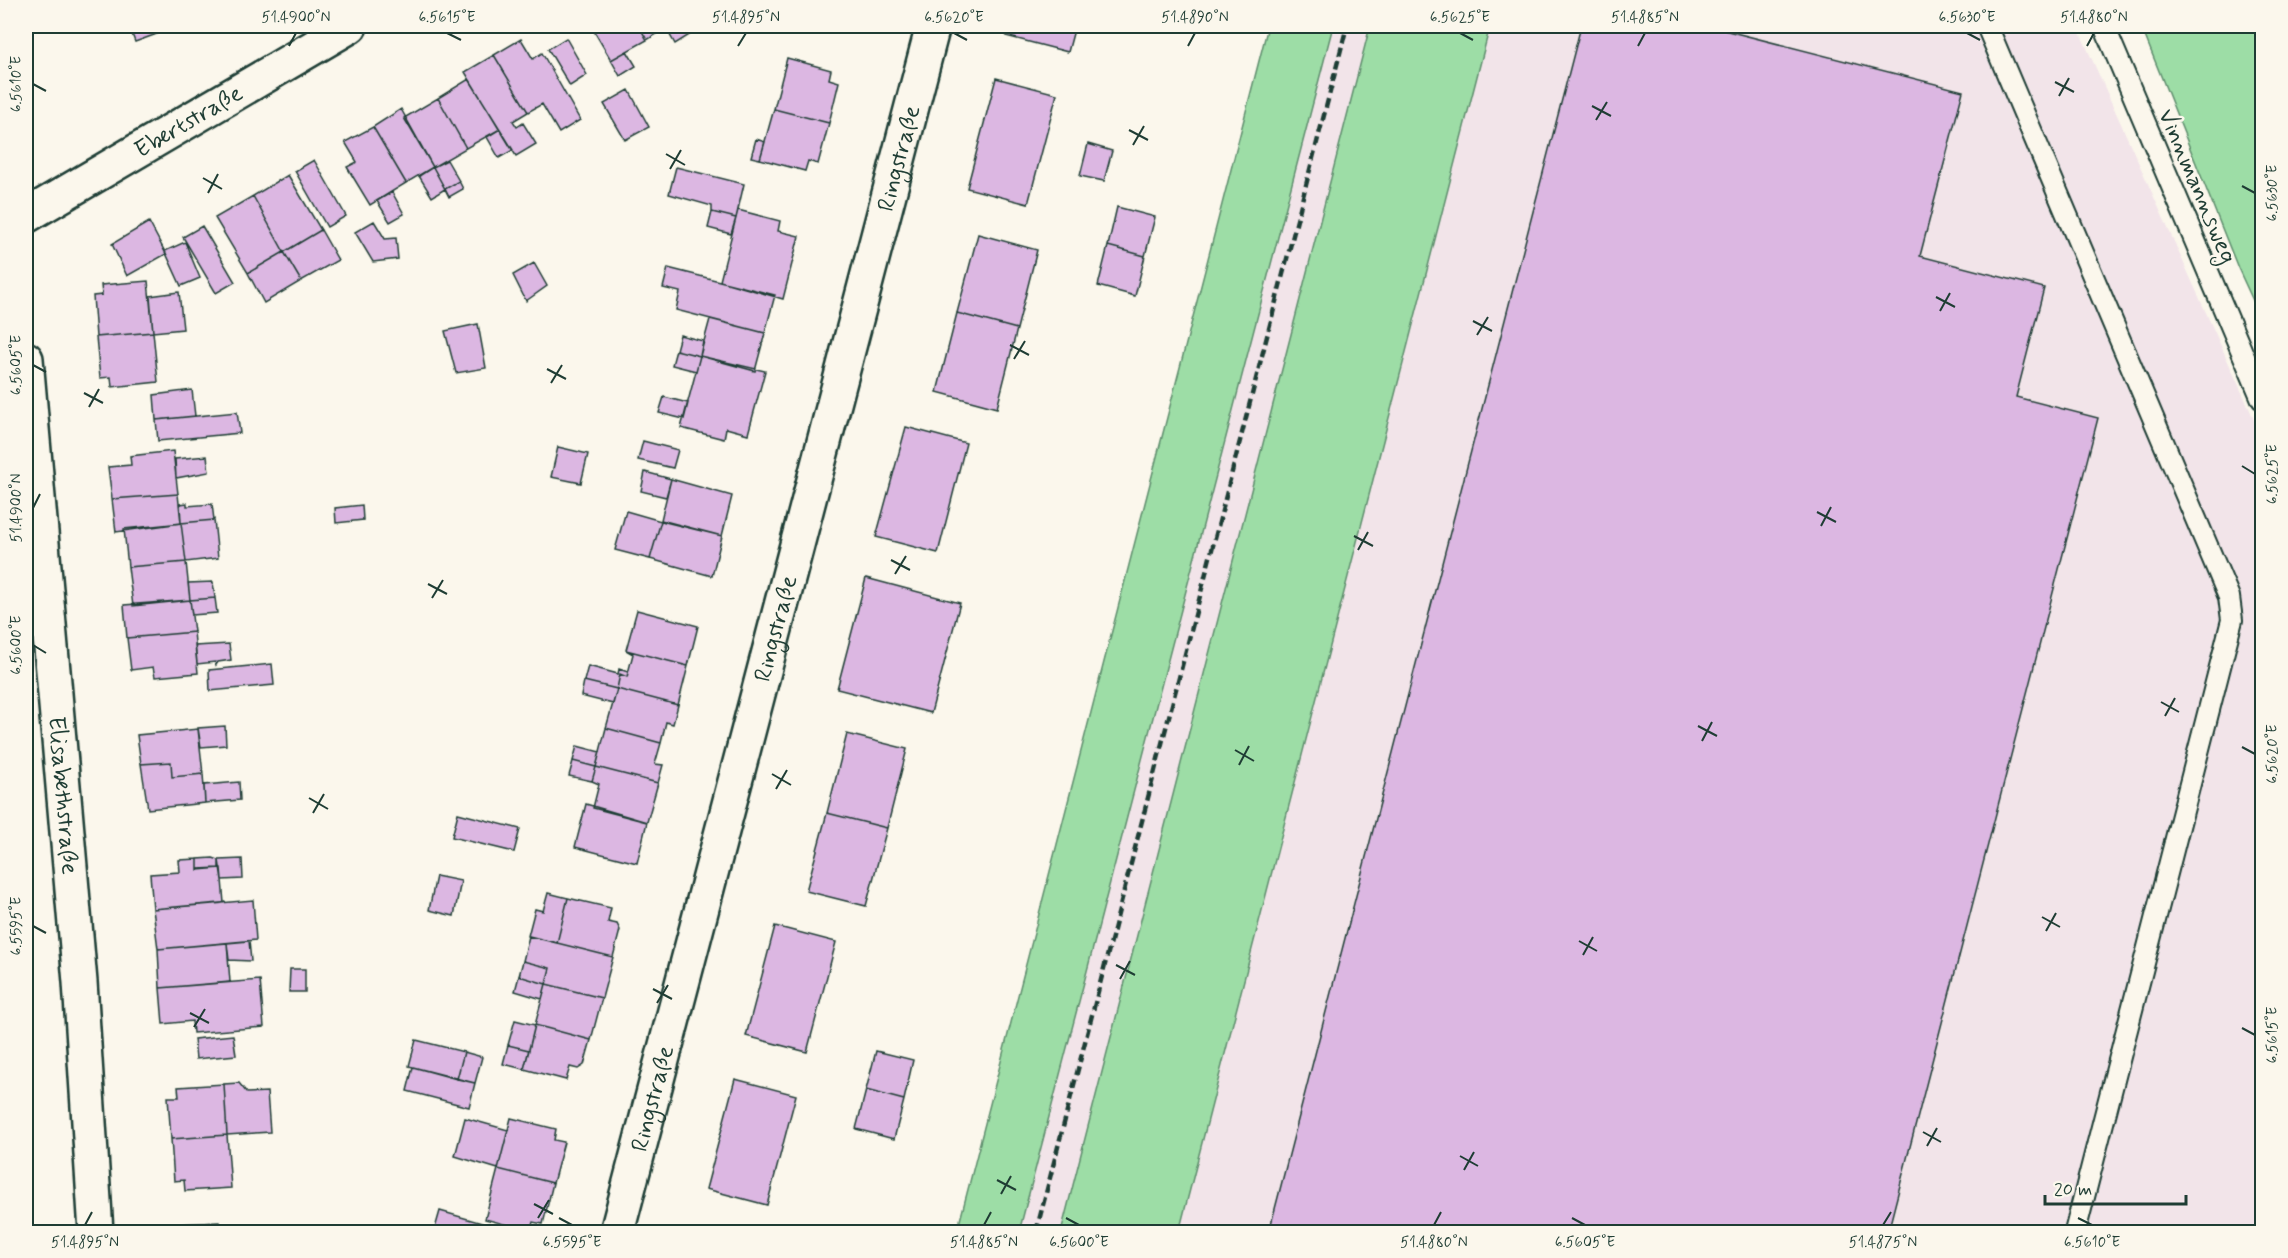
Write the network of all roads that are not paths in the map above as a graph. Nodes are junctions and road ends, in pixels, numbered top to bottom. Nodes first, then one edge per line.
1 (350, 26) edge
2 (933, 26) edge
3 (1987, 26) edge
4 (2104, 26) edge
5 (26, 216) edge
6 (26, 359) edge
7 (2262, 399) edge
8 (96, 1233) edge
9 (617, 1233) edge
10 (2075, 1233) edge

1 - 5 street, Ebertstraße
2 - 9 street, Ringstraße
3 - 10 lane
4 - 7 lane, Vinnmannsweg
6 - 8 street, Elisabethstraße

